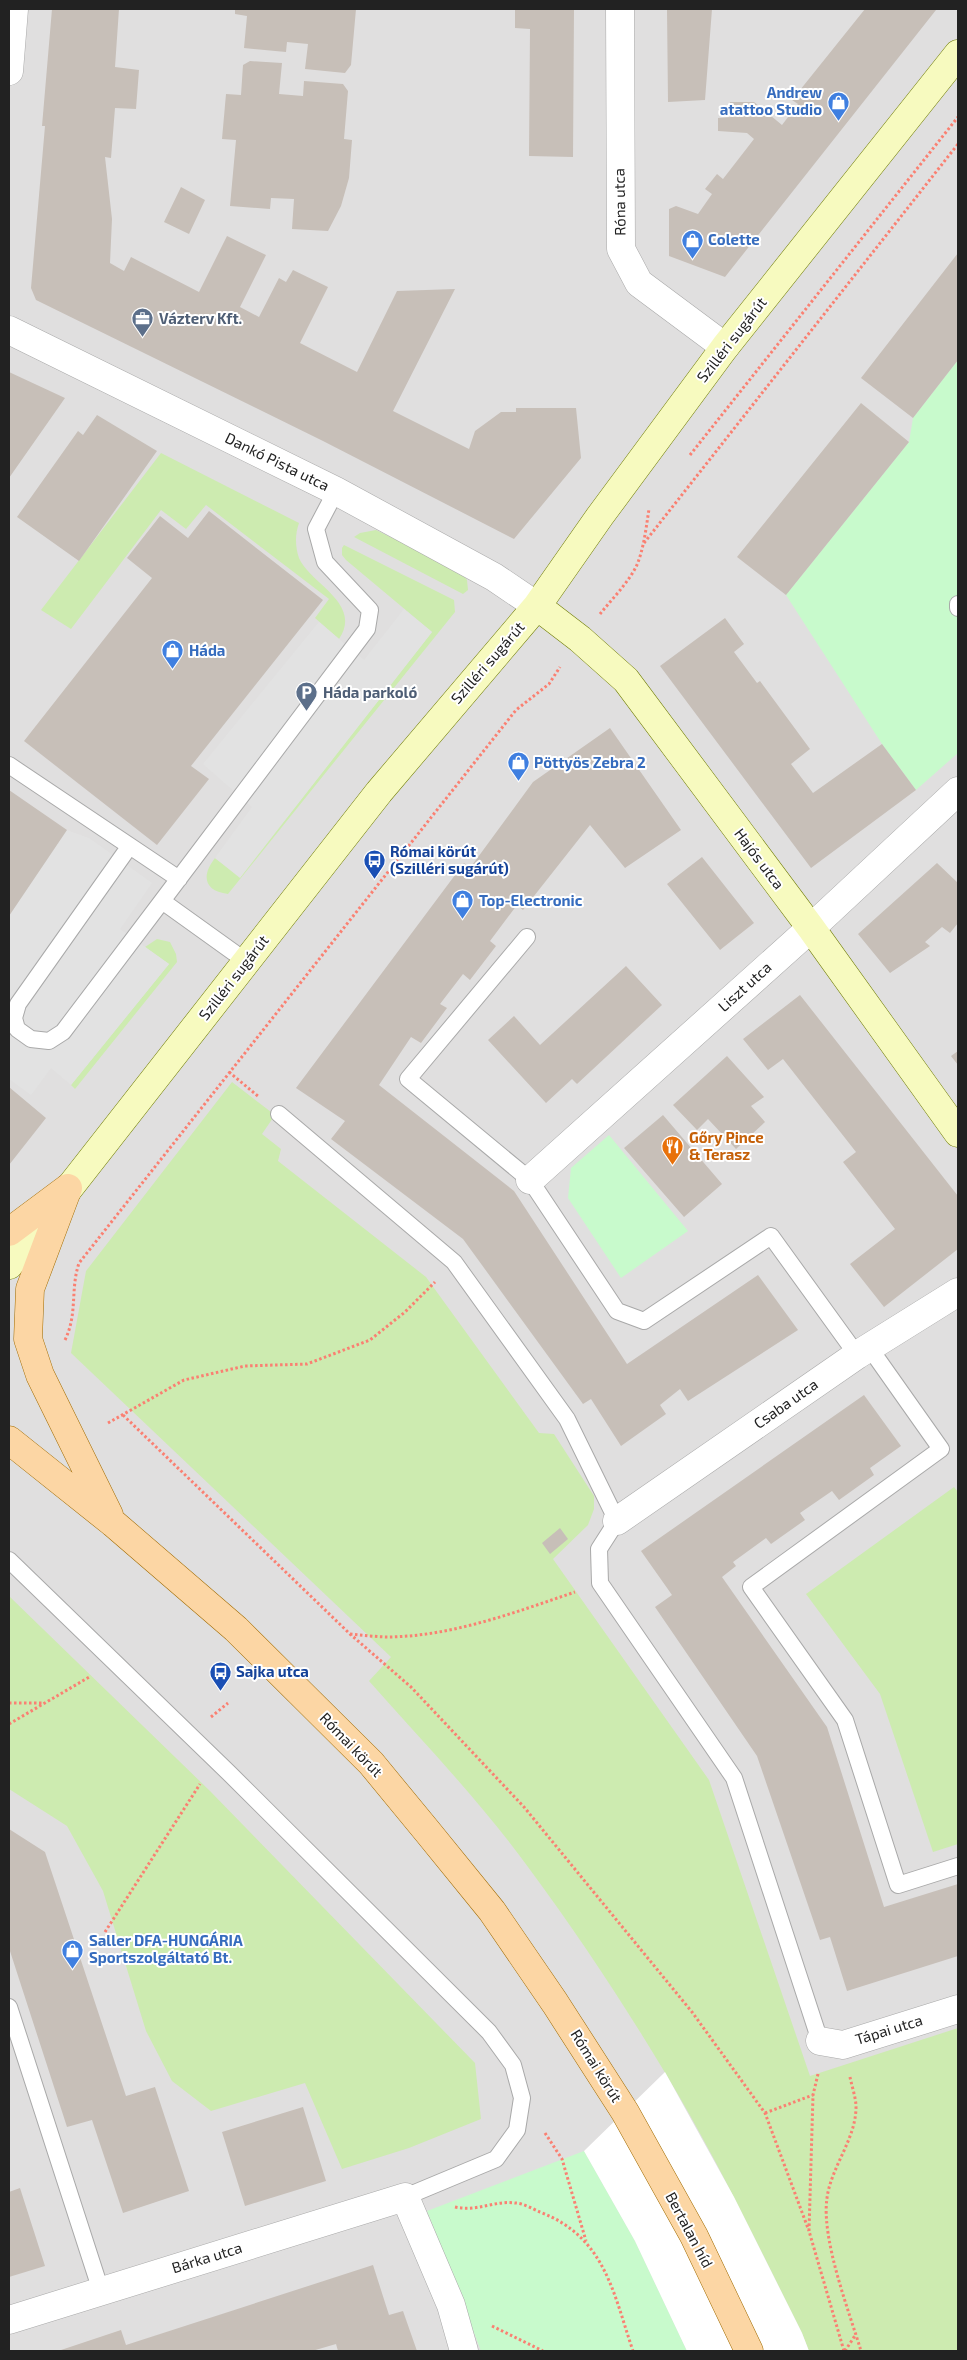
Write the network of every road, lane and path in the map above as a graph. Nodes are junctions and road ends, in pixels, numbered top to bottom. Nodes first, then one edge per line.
1 (14, 9) edge
2 (620, 9) edge
3 (958, 54) edge
4 (9, 71) edge
5 (958, 117) edge
6 (958, 144) edge
7 (9, 330) edge
8 (725, 347) junction
9 (686, 460) dead end
10 (336, 491) junction
11 (649, 506) dead end
12 (643, 544) junction
13 (537, 606) junction
14 (580, 639) junction
15 (9, 765) edge
16 (958, 791) edge
17 (129, 847) junction
18 (179, 879) junction
19 (162, 901) junction
20 (811, 928) junction
21 (527, 937) dead end
22 (247, 962) junction
23 (229, 1072) junction
24 (279, 1114) joint
25 (958, 1133) edge
26 (530, 1180) junction
27 (68, 1188) junction
28 (9, 1232) edge
29 (454, 1262) junction
30 (9, 1265) edge
31 (958, 1292) edge
32 (28, 1339) junction
33 (863, 1351) junction
34 (123, 1415) junction
35 (108, 1423) dead end
36 (9, 1440) edge
37 (9, 1453) edge
38 (35, 1460) junction
39 (618, 1521) junction
40 (113, 1523) junction
41 (9, 1560) edge
42 (600, 1583) junction
43 (350, 1634) junction
44 (115, 1662) junction
45 (9, 1703) edge
46 (45, 1703) junction
47 (9, 1724) edge
48 (216, 1760) junction
49 (958, 1866) edge
50 (105, 1932) dead end
51 (9, 2007) edge
52 (958, 2009) edge
53 (831, 2043) junction
54 (813, 2095) junction
55 (522, 2098) junction
56 (624, 2112) joint
57 (764, 2113) junction
58 (406, 2197) junction
59 (809, 2231) junction
60 (586, 2241) junction
61 (100, 2291) junction
62 (451, 2305) junction
63 (9, 2320) edge
64 (856, 2333) junction
65 (464, 2351) edge
66 (543, 2351) edge
67 (633, 2351) edge
68 (749, 2351) edge
69 (844, 2351) edge
70 (861, 2351) edge

1 - 4 street
2 - 8 street, Róna utca
3 - 8 main road, Szilléri sugárút
5 - 9 path
6 - 12 path
7 - 10 street, Dankó Pista utca
8 - 13 main road, Szilléri sugárút
10 - 13 street, Dankó Pista utca
10 - 18 lane
11 - 12 path
12 - 14 path
13 - 14 main road, Hajós utca
13 - 22 main road, Szilléri sugárút
14 - 20 main road, Hajós utca
14 - 23 path
15 - 17 lane
16 - 20 street, Liszt utca
17 - 18 lane
17 - 19 lane
18 - 19 lane
19 - 22 lane
20 - 25 main road, Hajós utca
20 - 26 street, Liszt utca
21 - 26 lane
22 - 27 main road, Szilléri sugárút
23 - 24 path
23 - 32 path
24 - 29 lane
26 - 33 lane
27 - 28 main road
27 - 30 main road, Szilléri sugárút
27 - 32 main road
29 - 34 path
29 - 39 lane
31 - 33 street, Csaba utca
32 - 40 main road
33 - 39 street, Csaba utca
33 - 49 lane
34 - 35 path
34 - 43 path
36 - 38 main road, Római körút
37 - 38 main road
38 - 40 main road, Római körút
39 - 42 lane
40 - 56 main road, Római körút
41 - 44 lane
42 - 43 path
42 - 53 lane
43 - 57 path
44 - 46 path
44 - 48 lane
45 - 46 path
46 - 47 path
48 - 50 path
48 - 55 lane
51 - 61 lane
52 - 53 street, Tápai utca
53 - 54 path
53 - 64 path
54 - 57 path
54 - 59 path
55 - 58 lane
55 - 60 path
56 - 68 main road, Bertalan híd
57 - 59 path
58 - 60 path
58 - 61 street, Bárka utca
58 - 62 street
59 - 69 path
60 - 67 path
61 - 63 street, Bárka utca
62 - 65 street
62 - 66 path
64 - 69 path
64 - 70 path

